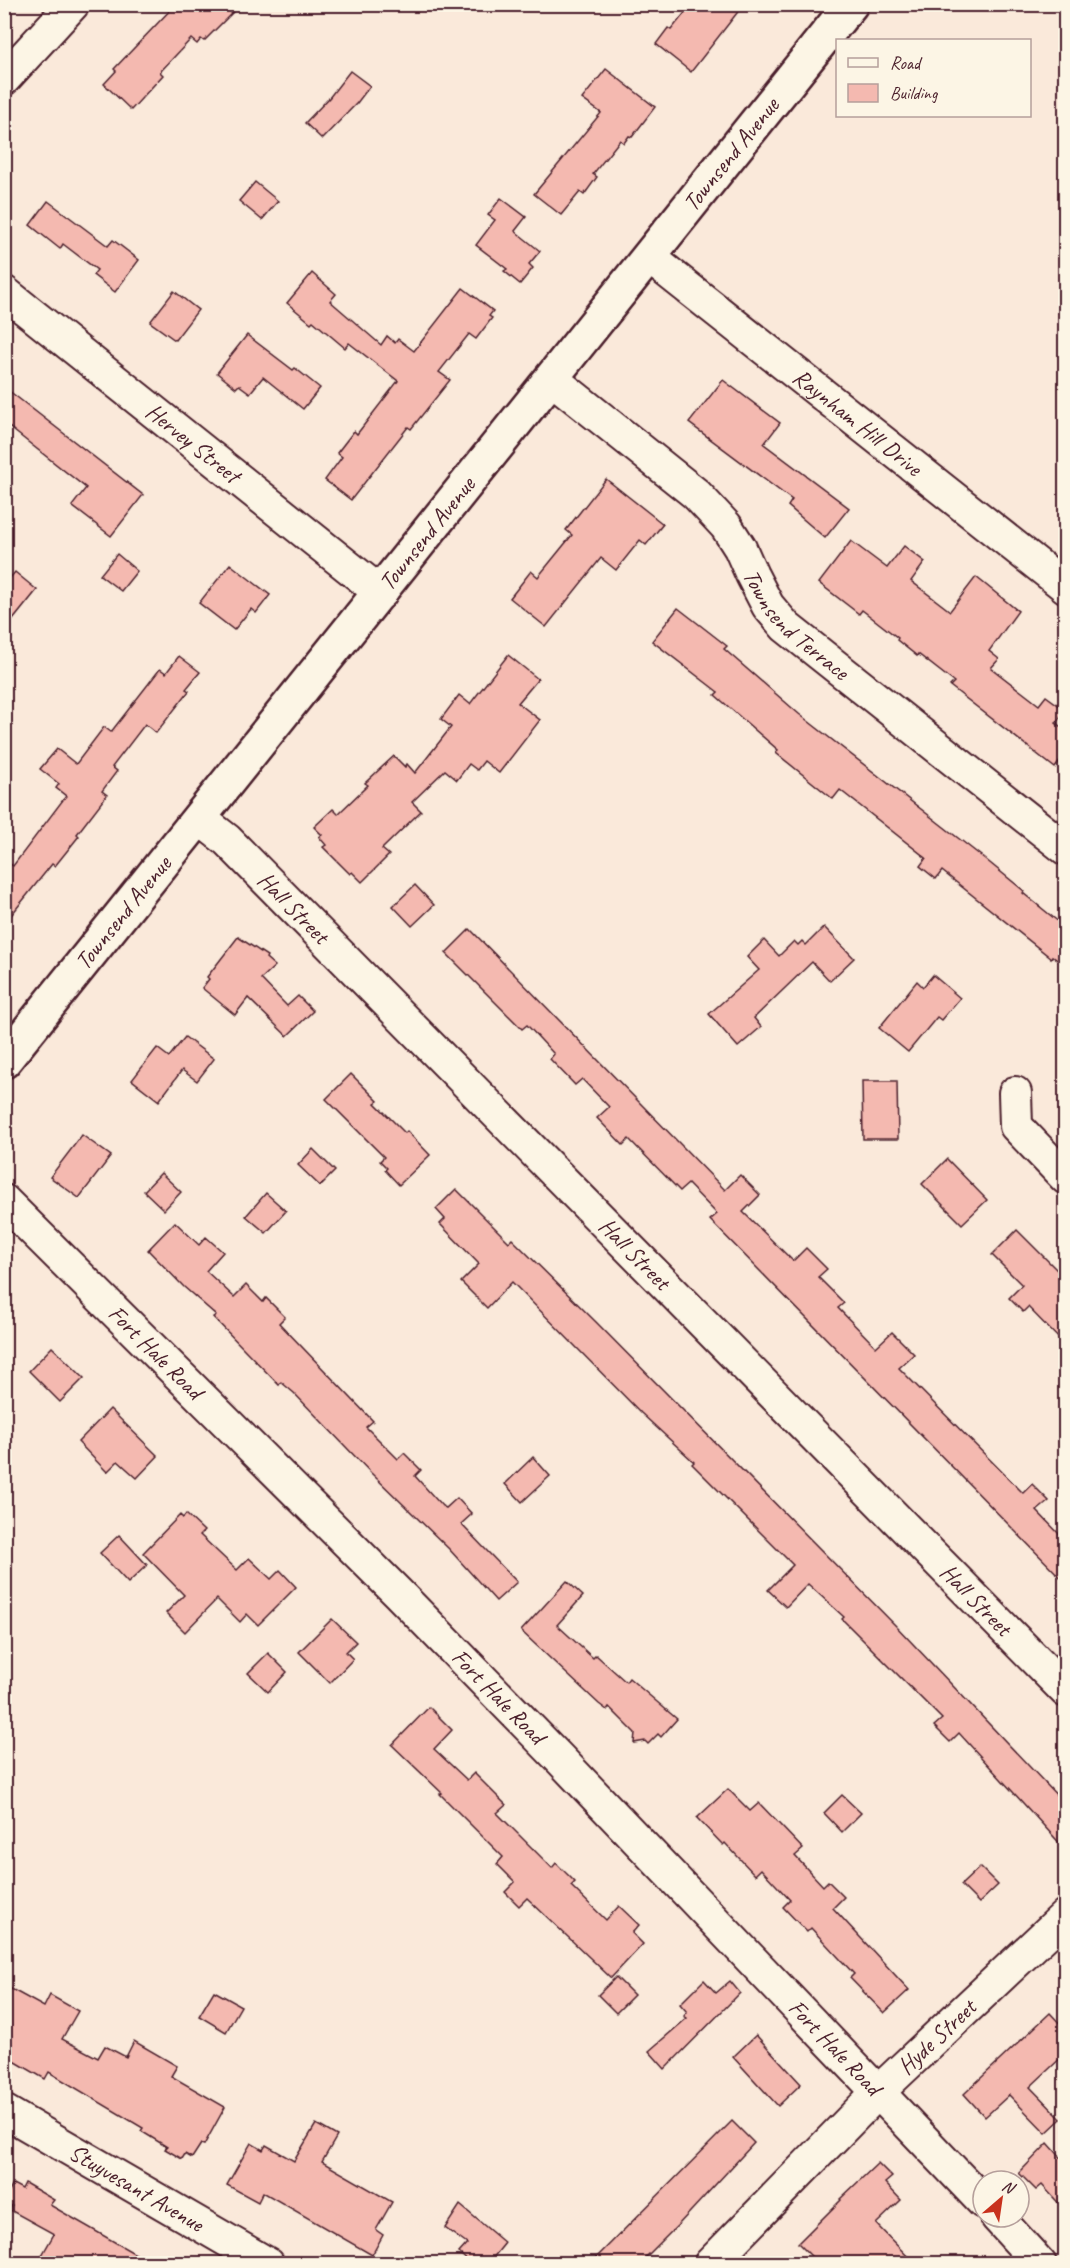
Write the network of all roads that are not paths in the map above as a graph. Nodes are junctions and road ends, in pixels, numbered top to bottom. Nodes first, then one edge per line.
1 (73, 4) edge
2 (851, 4) edge
3 (4, 79) edge
4 (650, 257) junction
5 (4, 292) edge
6 (552, 379) junction
7 (1065, 587) edge
8 (381, 593) junction
9 (200, 819) junction
10 (1065, 849) edge
11 (4, 1061) edge
12 (1016, 1093) dead end
13 (1065, 1178) edge
14 (4, 1201) edge
15 (1065, 1691) edge
16 (1065, 1915) edge
17 (879, 2091) junction
18 (4, 2111) edge
19 (971, 2189) edge
20 (1008, 2229) edge
21 (268, 2264) edge
22 (710, 2264) edge
23 (1040, 2264) edge

1 - 3 street
2 - 4 main road, Townsend Avenue
4 - 6 main road, Townsend Avenue
4 - 7 street, Raynham Hill Drive
5 - 8 street, Hervey Street
6 - 8 main road, Townsend Avenue
6 - 10 street, Townsend Terrace
8 - 9 main road, Townsend Avenue
9 - 11 main road, Townsend Avenue
9 - 15 street, Hall Street
12 - 13 street
14 - 17 street, Fort Hale Road
16 - 17 street, Hyde Street
17 - 19 street, Fort Hale Road
17 - 22 street, Hyde Street
18 - 21 street, Stuyvesant Avenue
20 - 23 street

